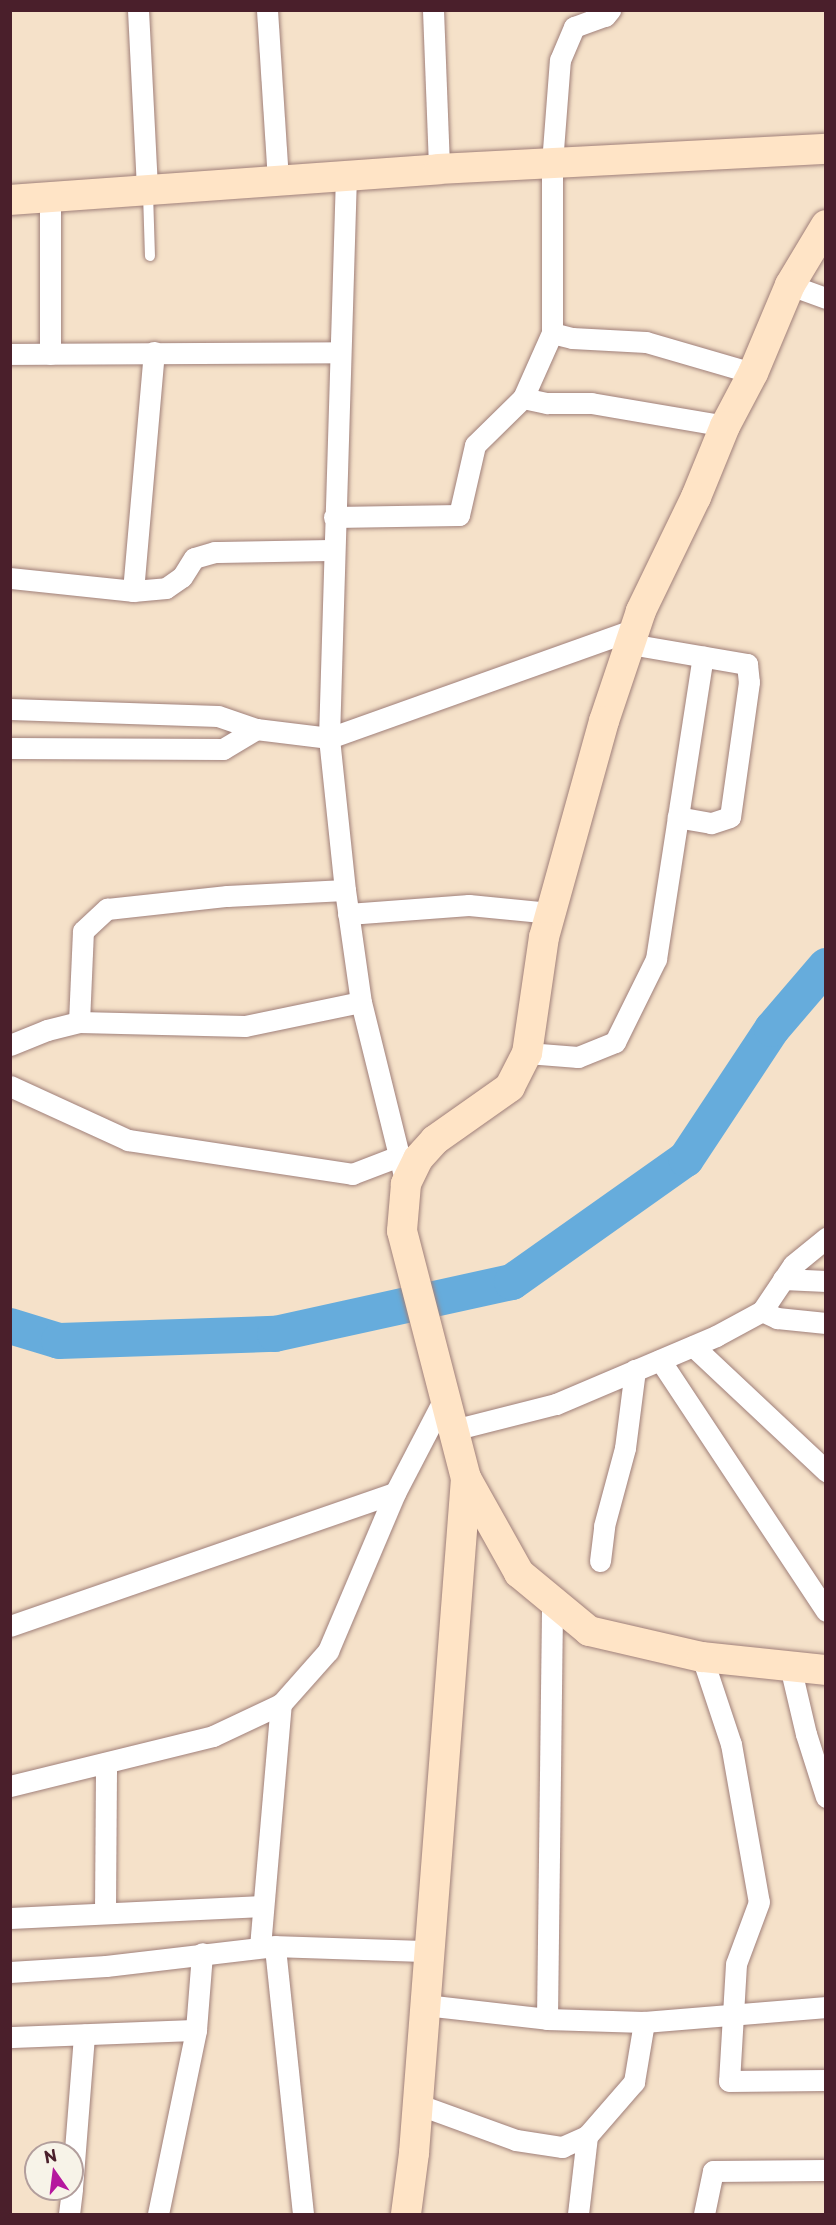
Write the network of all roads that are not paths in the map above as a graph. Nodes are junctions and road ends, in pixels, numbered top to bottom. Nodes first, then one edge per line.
1 (138, 10) edge
2 (267, 10) edge
3 (433, 10) edge
4 (610, 10) edge
5 (825, 149) edge
6 (552, 163) junction
7 (439, 169) junction
8 (346, 175) junction
9 (278, 180) junction
10 (147, 190) junction
11 (50, 197) junction
12 (10, 200) edge
13 (825, 225) edge
14 (150, 255) dead end
15 (790, 285) junction
16 (825, 298) edge
17 (552, 333) junction
18 (154, 352) junction
19 (340, 352) junction
20 (10, 354) edge
21 (50, 354) junction
22 (753, 373) junction
23 (523, 398) junction
24 (725, 426) junction
25 (334, 518) junction
26 (333, 550) junction
27 (10, 578) edge
28 (133, 591) junction
29 (633, 636) junction
30 (703, 657) junction
31 (10, 708) edge
32 (256, 729) junction
33 (329, 738) junction
34 (10, 748) edge
35 (678, 817) junction
36 (345, 890) junction
37 (550, 913) junction
38 (348, 914) junction
39 (361, 1002) junction
40 (79, 1022) junction
41 (10, 1045) edge
42 (527, 1053) junction
43 (10, 1086) edge
44 (403, 1170) junction
45 (825, 1238) edge
46 (783, 1279) junction
47 (825, 1281) edge
48 (762, 1311) junction
49 (825, 1323) edge
50 (693, 1346) junction
51 (660, 1360) junction
52 (635, 1370) junction
53 (444, 1399) junction
54 (453, 1430) junction
55 (825, 1472) edge
56 (466, 1478) junction
57 (395, 1493) junction
58 (600, 1561) dead end
59 (552, 1600) junction
60 (825, 1611) edge
61 (10, 1626) edge
62 (702, 1657) junction
63 (790, 1666) junction
64 (825, 1670) edge
65 (281, 1704) junction
66 (106, 1763) junction
67 (10, 1786) edge
68 (825, 1797) edge
69 (263, 1906) junction
70 (105, 1912) junction
71 (10, 1918) edge
72 (267, 1947) junction
73 (428, 1951) junction
74 (202, 1953) junction
75 (10, 1972) edge
76 (425, 2005) junction
77 (825, 2007) edge
78 (732, 2014) junction
79 (547, 2019) junction
80 (644, 2022) junction
81 (196, 2030) junction
82 (84, 2034) junction
83 (10, 2037) edge
84 (825, 2080) edge
85 (417, 2104) junction
86 (587, 2136) junction
87 (76, 2141) edge
88 (825, 2170) edge
89 (158, 2214) edge
90 (303, 2214) edge
91 (406, 2214) edge
92 (578, 2214) edge
93 (704, 2214) edge

1 - 10 street
2 - 9 street
3 - 7 street
4 - 6 street
5 - 6 main road
6 - 7 main road
6 - 17 street
7 - 8 main road
8 - 9 main road
8 - 19 street
9 - 10 main road
10 - 11 main road
10 - 14 lane
11 - 12 main road
11 - 21 street
13 - 15 main road
15 - 16 street
15 - 22 main road
17 - 22 street
17 - 23 street
18 - 19 street
18 - 21 street
18 - 28 street
19 - 25 street
20 - 21 street
22 - 24 main road
23 - 24 street
23 - 25 street
24 - 29 main road
25 - 26 street
26 - 28 street
26 - 33 street
27 - 28 street
29 - 30 street
29 - 33 street
29 - 37 main road
30 - 35 street
30 - 35 street
31 - 32 street
32 - 33 street
32 - 34 street
33 - 36 street
35 - 42 street
36 - 38 street
36 - 40 street
37 - 38 street
37 - 42 main road
38 - 39 street
39 - 40 street
39 - 44 street
40 - 41 street
42 - 44 main road
43 - 44 street
44 - 53 main road
45 - 46 street
46 - 47 street
46 - 48 street
48 - 49 street
48 - 50 street
50 - 51 street
50 - 55 street
51 - 52 street
51 - 60 street
52 - 54 street
52 - 58 street
53 - 54 main road
53 - 57 street
54 - 56 main road
56 - 59 main road
56 - 73 main road
57 - 61 street
57 - 65 street
59 - 62 main road
59 - 79 street
62 - 63 main road
62 - 78 street
63 - 64 main road
63 - 68 street
65 - 66 street
65 - 69 street
66 - 67 street
66 - 70 street
69 - 70 street
69 - 72 street
70 - 71 street
72 - 73 street
72 - 74 street
72 - 90 street
73 - 76 main road
74 - 75 street
74 - 81 street
76 - 79 street
76 - 85 main road
77 - 78 street
78 - 80 street
78 - 84 street
79 - 80 street
80 - 86 street
81 - 82 street
81 - 89 street
82 - 83 street
82 - 87 street
85 - 86 street
85 - 91 main road
86 - 92 street
88 - 93 street

